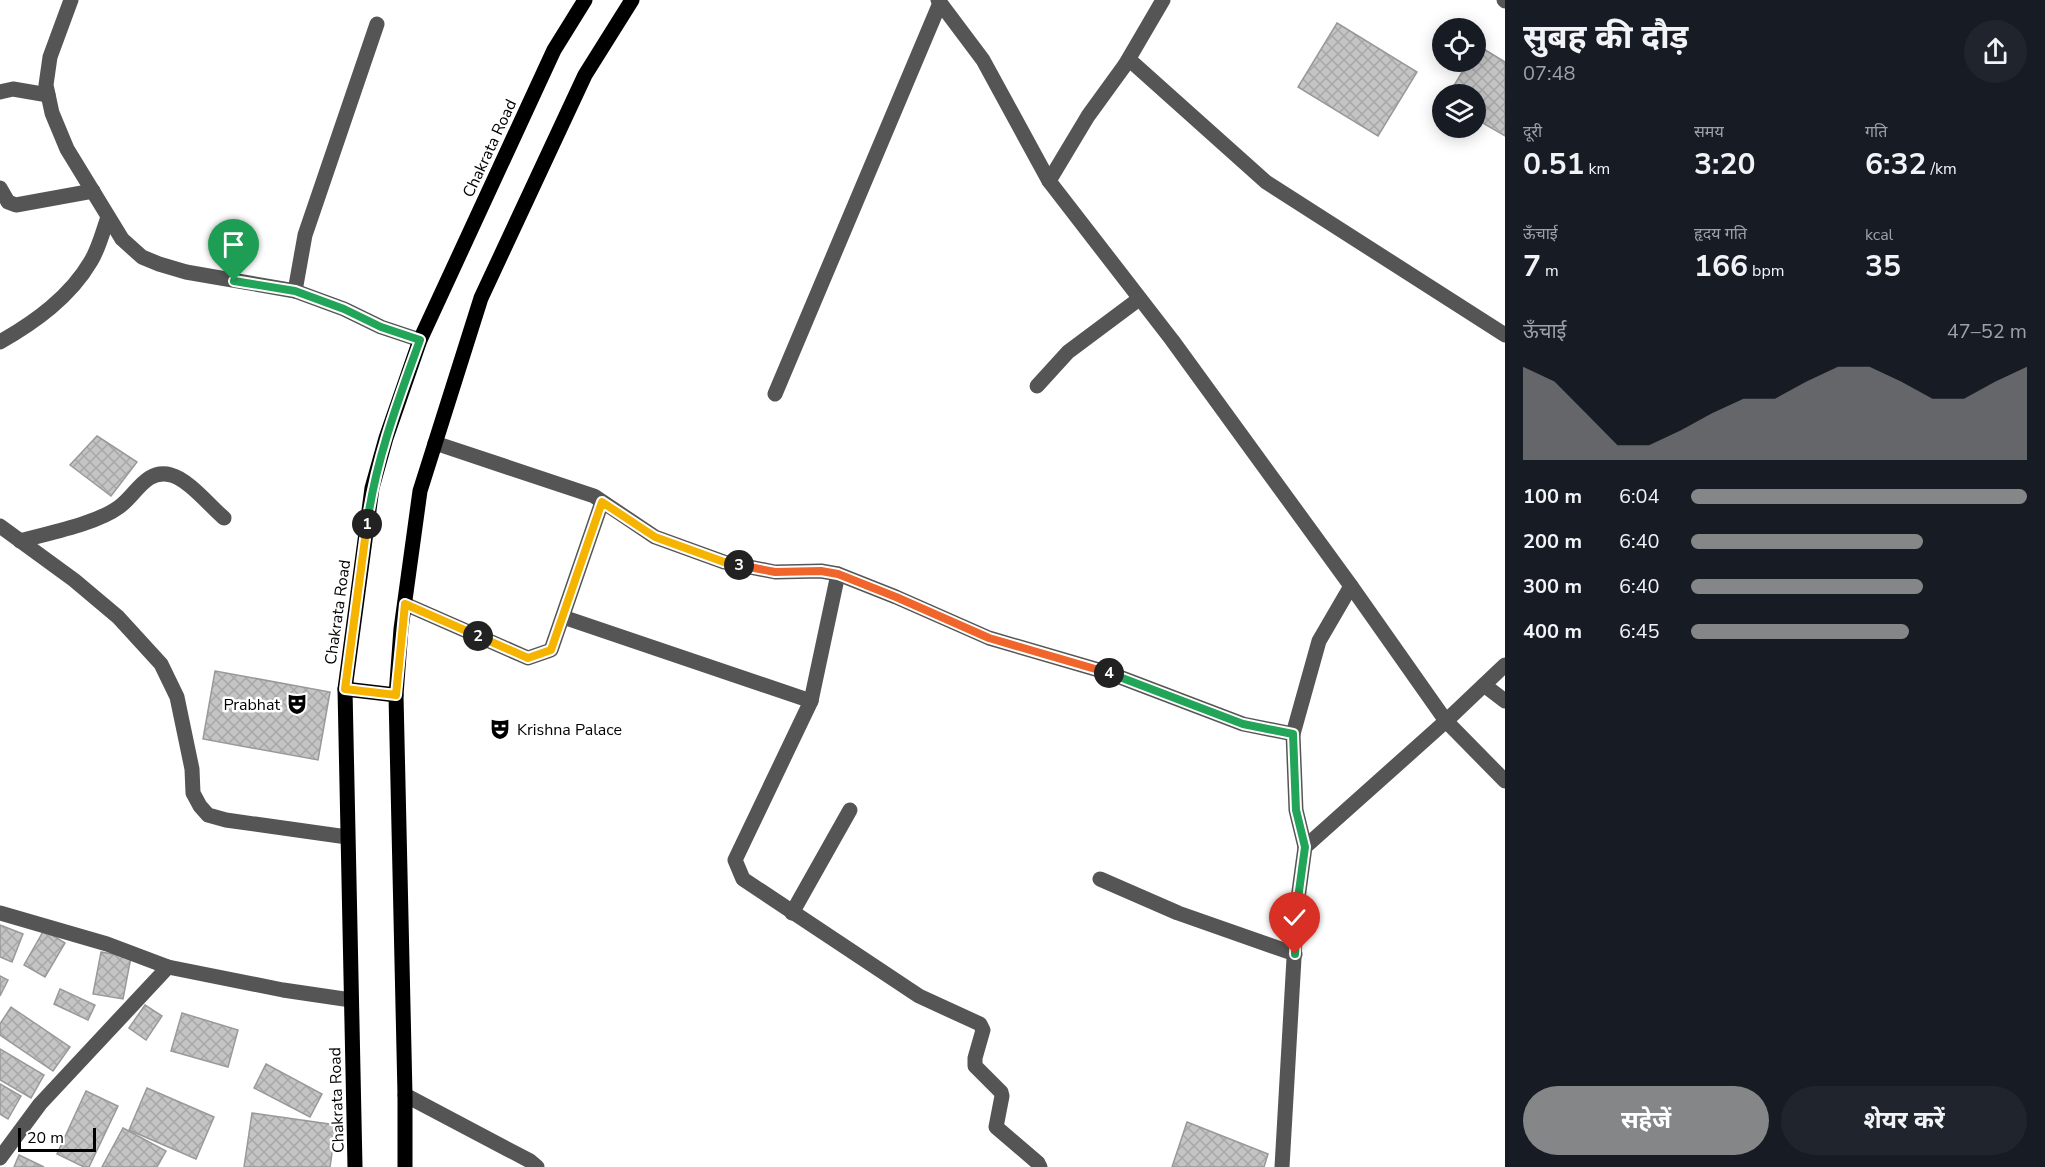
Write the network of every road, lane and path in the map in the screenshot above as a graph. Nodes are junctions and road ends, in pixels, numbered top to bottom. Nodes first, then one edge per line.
1 (71, 0) edge
2 (585, 0) edge
3 (632, 0) edge
4 (1163, 0) edge
5 (939, 2) edge
6 (377, 24) dead end
7 (1125, 65) junction
8 (0, 93) edge
9 (48, 95) junction
10 (1049, 181) junction
11 (0, 188) edge
12 (93, 191) junction
13 (108, 217) junction
14 (295, 291) junction
15 (1140, 299) junction
16 (1505, 335) edge
17 (420, 340) junction
18 (0, 342) edge
19 (1037, 386) dead end
20 (775, 394) dead end
21 (435, 443) junction
22 (602, 502) junction
23 (224, 518) dead end
24 (0, 526) edge
25 (20, 541) junction
26 (838, 574) junction
27 (1351, 586) junction
28 (405, 604) junction
29 (563, 617) junction
30 (1505, 664) edge
31 (1484, 685) junction
32 (345, 689) junction
33 (396, 695) junction
34 (812, 701) junction
35 (1505, 701) edge
36 (1446, 722) junction
37 (1293, 734) junction
38 (1505, 781) edge
39 (850, 810) dead end
40 (347, 837) junction
41 (1305, 847) junction
42 (1100, 879) dead end
43 (0, 913) edge
44 (792, 913) junction
45 (1295, 954) junction
46 (168, 967) junction
47 (351, 1000) junction
48 (405, 1095) junction
49 (0, 1158) edge
50 (355, 1167) edge
51 (405, 1167) edge
52 (537, 1167) edge
53 (1040, 1167) edge
54 (1282, 1167) edge

1 - 9 street
2 - 17 main road, Chakrata Road
3 - 21 main road
4 - 7 street
5 - 10 street
5 - 20 street
6 - 14 street
7 - 10 street
7 - 16 street
8 - 9 street
9 - 12 street
10 - 15 street
11 - 12 street
12 - 13 street
13 - 14 street
13 - 18 street
14 - 17 street
15 - 19 street
15 - 27 street
17 - 32 main road, Chakrata Road
21 - 22 street
21 - 28 main road
22 - 26 street
22 - 29 street
23 - 25 street
24 - 25 street
25 - 40 street
26 - 34 street
26 - 37 street
27 - 36 street
27 - 37 street
28 - 29 street
28 - 33 main road
29 - 34 street
30 - 31 street
31 - 35 street
31 - 36 street
32 - 33 main road
32 - 40 main road, Chakrata Road
33 - 48 main road
34 - 44 street
36 - 38 street
36 - 41 street
37 - 41 street
39 - 44 street
40 - 47 main road, Chakrata Road
41 - 45 street
42 - 45 street
43 - 46 street
44 - 53 street
45 - 54 street
46 - 47 street
46 - 49 street
47 - 50 main road, Chakrata Road
48 - 51 main road
48 - 52 street

